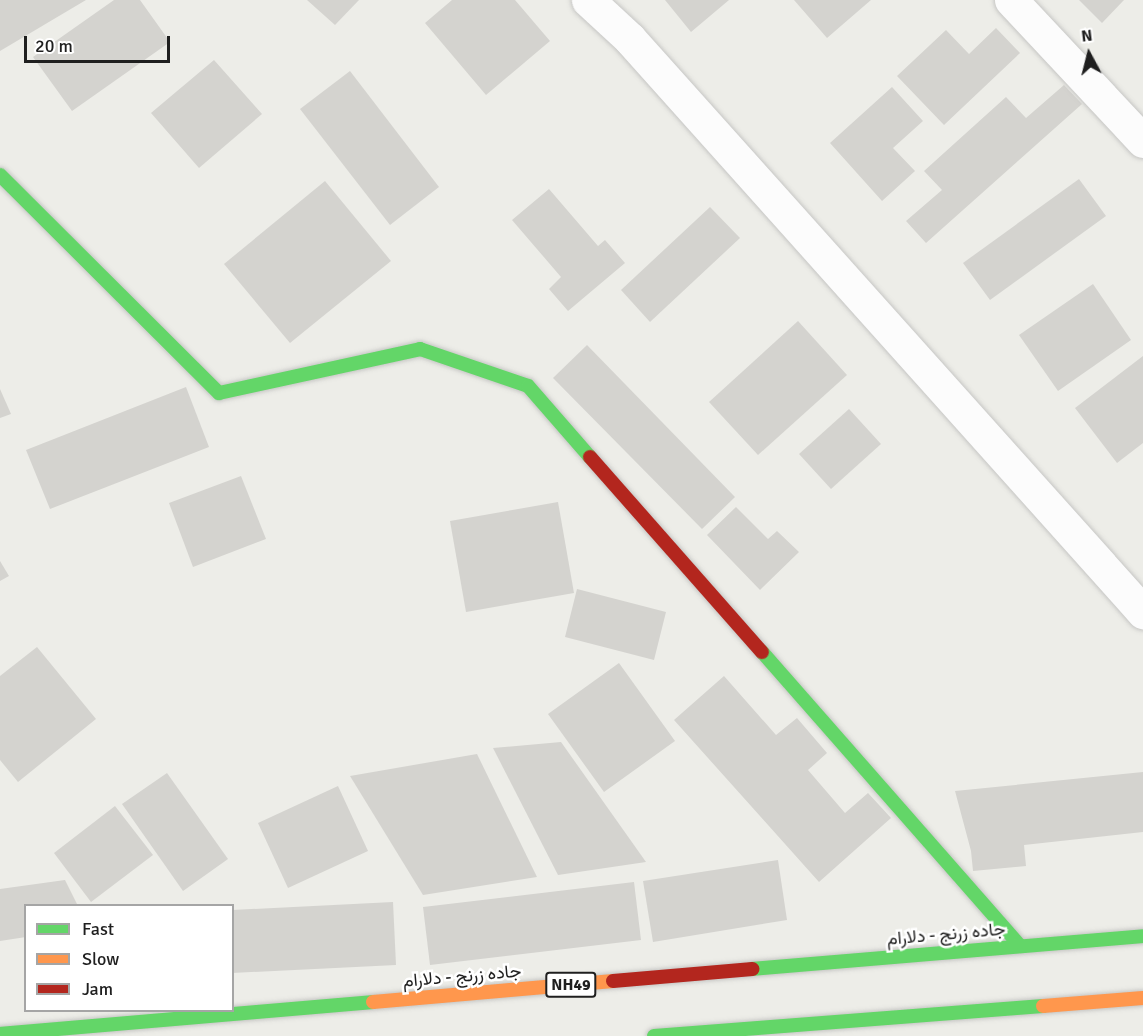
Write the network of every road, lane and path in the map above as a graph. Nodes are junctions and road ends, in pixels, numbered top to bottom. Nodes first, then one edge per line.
1 (588, 0) edge
2 (1011, 0) edge
3 (1143, 141) edge
4 (0, 175) edge
5 (1143, 612) edge
6 (1143, 936) edge
7 (1020, 946) junction
8 (1143, 998) edge
9 (0, 1034) edge
10 (654, 1036) edge

1 - 5 street
2 - 3 street
4 - 7 main road
6 - 7 main road, جاده زرنج - دلارام / NH49
7 - 9 main road, جاده زرنج - دلارام / NH49
8 - 10 main road

